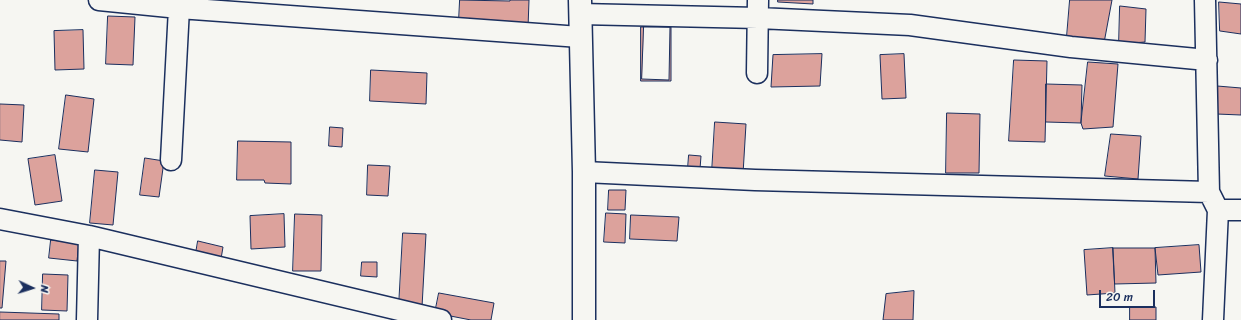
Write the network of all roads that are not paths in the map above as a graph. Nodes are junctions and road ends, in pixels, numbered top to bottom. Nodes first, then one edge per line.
1 (99, 0) edge
2 (1206, 0) edge
3 (580, 7) edge
4 (179, 8) junction
5 (758, 9) edge
6 (580, 37) junction
7 (1207, 60) junction
8 (757, 73) dead end
9 (171, 160) dead end
10 (584, 172) junction
11 (1209, 192) junction
12 (1218, 210) junction
13 (1241, 210) edge
14 (0, 219) edge
15 (89, 236) junction
16 (87, 320) edge
17 (441, 320) edge
18 (584, 320) edge
19 (1213, 320) edge

1 - 4 street
2 - 7 street
3 - 5 street
3 - 6 street
4 - 6 street
4 - 9 street
5 - 7 street
5 - 8 street
6 - 10 street
7 - 11 street
10 - 11 street
10 - 18 street
11 - 12 street
12 - 13 street
12 - 19 street
14 - 15 street
15 - 16 street
15 - 17 street

